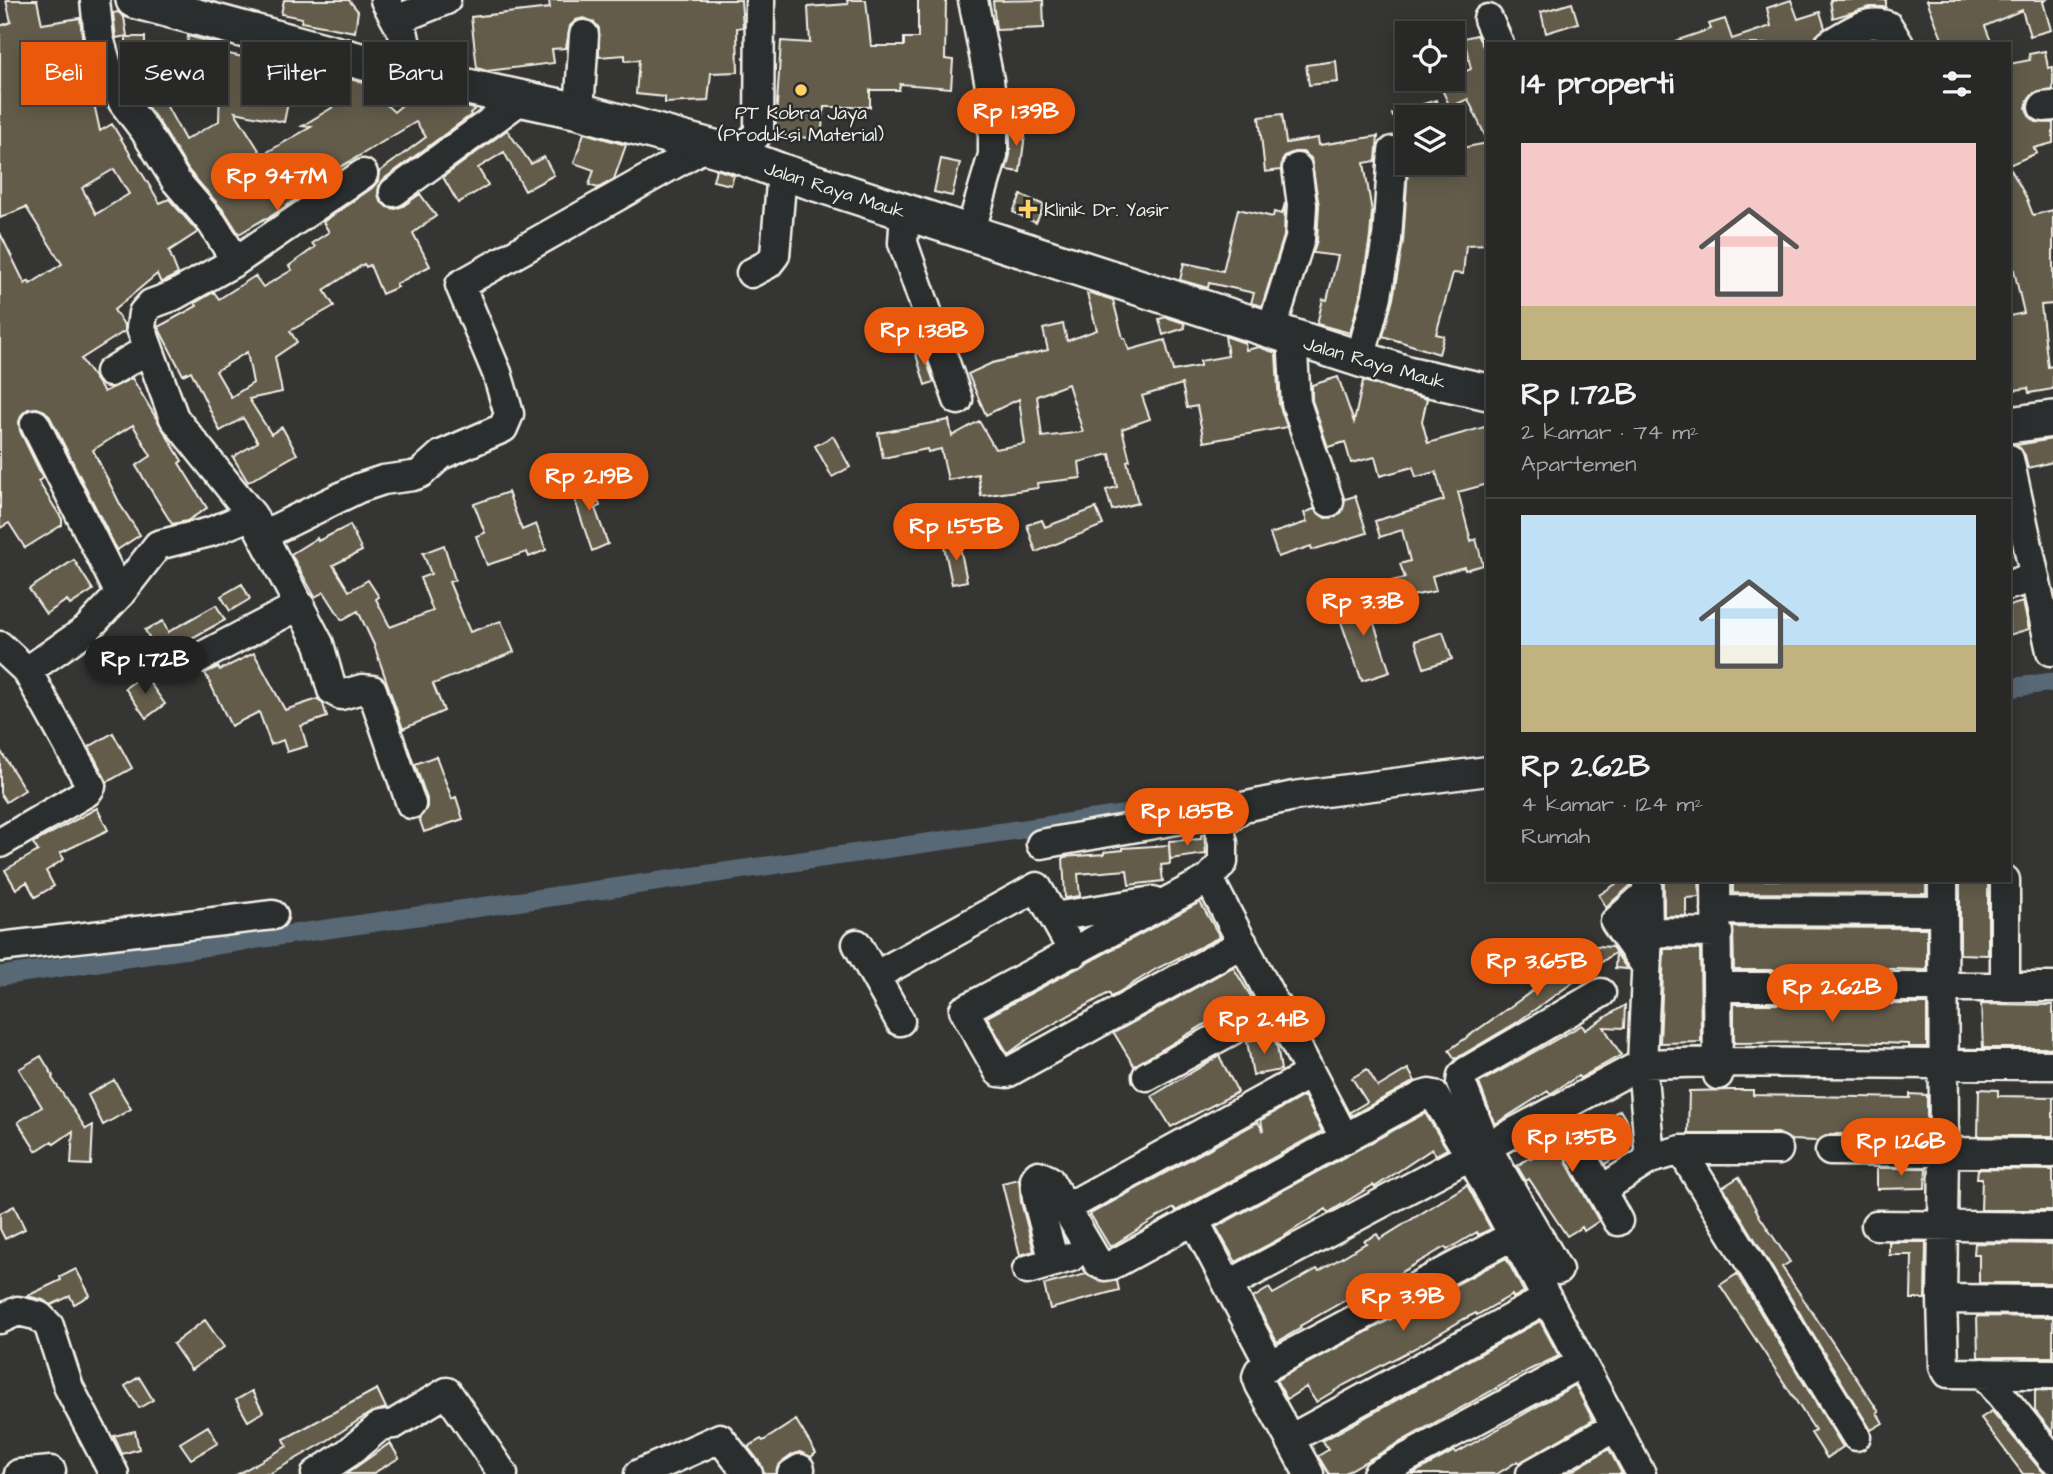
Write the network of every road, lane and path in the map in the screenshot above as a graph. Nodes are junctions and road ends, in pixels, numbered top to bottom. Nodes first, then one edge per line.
1 (95, 0) edge
2 (134, 0) edge
3 (446, 0) edge
4 (760, 0) edge
5 (973, 0) edge
6 (391, 10) edge
7 (583, 35) dead end
8 (405, 42) edge
9 (1834, 42) edge
10 (1898, 42) edge
11 (364, 62) edge
12 (467, 86) edge
13 (523, 98) junction
14 (579, 111) junction
15 (719, 150) junction
16 (1393, 151) dead end
17 (1297, 168) dead end
18 (782, 172) junction
19 (363, 174) dead end
20 (394, 192) dead end
21 (905, 212) junction
22 (970, 233) junction
23 (236, 261) junction
24 (751, 273) dead end
25 (1281, 334) junction
26 (148, 349) junction
27 (1360, 359) junction
28 (110, 372) dead end
29 (1486, 392) edge
30 (958, 400) dead end
31 (2053, 419) edge
32 (35, 424) dead end
33 (2011, 425) edge
34 (2011, 478) edge
35 (1329, 502) dead end
36 (257, 525) junction
37 (2022, 581) edge
38 (120, 594) junction
39 (300, 604) junction
40 (0, 646) edge
41 (2051, 651) dead end
42 (199, 658) dead end
43 (27, 671) junction
44 (1486, 771) edge
45 (411, 804) dead end
46 (1220, 825) junction
47 (0, 843) edge
48 (1041, 844) dead end
49 (1209, 879) junction
50 (1716, 882) edge
51 (1943, 882) edge
52 (2005, 882) edge
53 (1647, 887) edge
54 (1177, 898) junction
55 (1943, 911) junction
56 (272, 915) dead end
57 (1054, 918) junction
58 (1717, 922) junction
59 (1648, 932) junction
60 (1243, 943) junction
61 (857, 944) dead end
62 (0, 947) edge
63 (1074, 953) junction
64 (1646, 966) junction
65 (875, 976) junction
66 (1717, 987) junction
67 (2053, 987) edge
68 (1945, 988) junction
69 (2005, 988) junction
70 (1601, 993) dead end
71 (1277, 1006) junction
72 (900, 1021) dead end
73 (2053, 1065) edge
74 (1718, 1068) junction
75 (1944, 1070) junction
76 (1643, 1072) junction
77 (1310, 1074) junction
78 (1147, 1076) dead end
79 (2053, 1078) edge
80 (1345, 1139) junction
81 (1681, 1150) junction
82 (1778, 1150) dead end
83 (1830, 1151) dead end
84 (1944, 1152) junction
85 (2053, 1153) edge
86 (1582, 1156) dead end
87 (1482, 1158) junction
88 (1650, 1159) junction
89 (1601, 1190) junction
90 (1066, 1208) junction
91 (1194, 1220) junction
92 (1618, 1220) dead end
93 (1876, 1225) dead end
94 (1943, 1226) junction
95 (2053, 1227) edge
96 (1512, 1236) junction
97 (1091, 1250) junction
98 (1054, 1262) junction
99 (1027, 1270) dead end
100 (1558, 1270) dead end
101 (1232, 1292) junction
102 (1942, 1298) junction
103 (1546, 1299) junction
104 (2053, 1300) edge
105 (0, 1319) edge
106 (1581, 1363) junction
107 (1270, 1365) junction
108 (1983, 1373) junction
109 (2019, 1374) junction
110 (2053, 1374) edge
111 (2022, 1419) junction
112 (1615, 1427) junction
113 (1856, 1436) dead end
114 (1290, 1439) junction
115 (2053, 1459) edge
116 (1547, 1470) edge
117 (51, 1471) dead end
118 (19, 1474) edge
119 (114, 1474) edge
120 (316, 1474) edge
121 (503, 1474) edge
122 (639, 1474) edge
123 (748, 1474) edge
124 (1308, 1474) edge
125 (1377, 1474) edge
126 (1641, 1474) edge

1 - 23 street
2 - 11 main road, Jalan Raya Mauk
3 - 6 street
4 - 15 street
5 - 22 street
6 - 8 street
7 - 14 street
9 - 10 street
12 - 13 main road, Jalan Raya Mauk
13 - 14 main road, Jalan Raya Mauk
13 - 20 street
14 - 15 main road, Jalan Raya Mauk
15 - 18 main road, Jalan Raya Mauk
15 - 36 street
16 - 27 street
17 - 25 street
18 - 21 main road, Jalan Raya Mauk
18 - 24 street
19 - 23 street
21 - 22 main road, Jalan Raya Mauk
21 - 30 street
22 - 25 main road, Jalan Raya Mauk
23 - 26 street
25 - 27 main road, Jalan Raya Mauk
25 - 35 street
26 - 28 street
26 - 36 street
27 - 29 main road, Jalan Raya Mauk
31 - 33 main road
32 - 38 street
34 - 37 street
36 - 38 street
36 - 39 street
37 - 41 street
38 - 43 street
39 - 42 street
39 - 45 street
40 - 43 street
43 - 47 street
44 - 46 street
46 - 48 street
46 - 49 street
49 - 54 street
49 - 60 street
50 - 58 street
51 - 55 street
52 - 69 street
53 - 59 street
53 - 64 street
54 - 57 street
54 - 63 street
55 - 58 street
55 - 68 street
56 - 62 street
57 - 63 street
57 - 65 street
58 - 59 street
58 - 66 street
59 - 64 street
60 - 63 street
60 - 71 street
61 - 65 street
64 - 76 street
65 - 72 street
66 - 68 street
66 - 74 street
67 - 69 street
68 - 69 street
68 - 75 street
70 - 87 street
71 - 77 street
71 - 78 street
73 - 75 street
74 - 75 street
74 - 76 street
75 - 79 street
75 - 84 street
76 - 87 street
76 - 88 street
77 - 80 street
77 - 90 street
80 - 87 street
80 - 91 street
81 - 82 street
81 - 88 street
81 - 113 street
83 - 84 street
84 - 85 street
84 - 94 street
86 - 89 street
87 - 96 street
87 - 100 street
87 - 101 street
88 - 89 street
89 - 92 street
90 - 97 street
90 - 98 street
91 - 97 street
91 - 101 street
93 - 94 street
94 - 95 street
94 - 102 street
96 - 103 street
96 - 107 street
97 - 98 street
98 - 99 street
101 - 107 street
102 - 104 street
102 - 108 street
103 - 106 street
103 - 114 street
105 - 119 street
106 - 112 street
106 - 125 street
107 - 114 street
108 - 109 street
108 - 111 street
109 - 110 street
109 - 111 street
111 - 115 street
112 - 116 street
112 - 126 street
114 - 124 street
117 - 118 street
120 - 121 street
122 - 123 street

